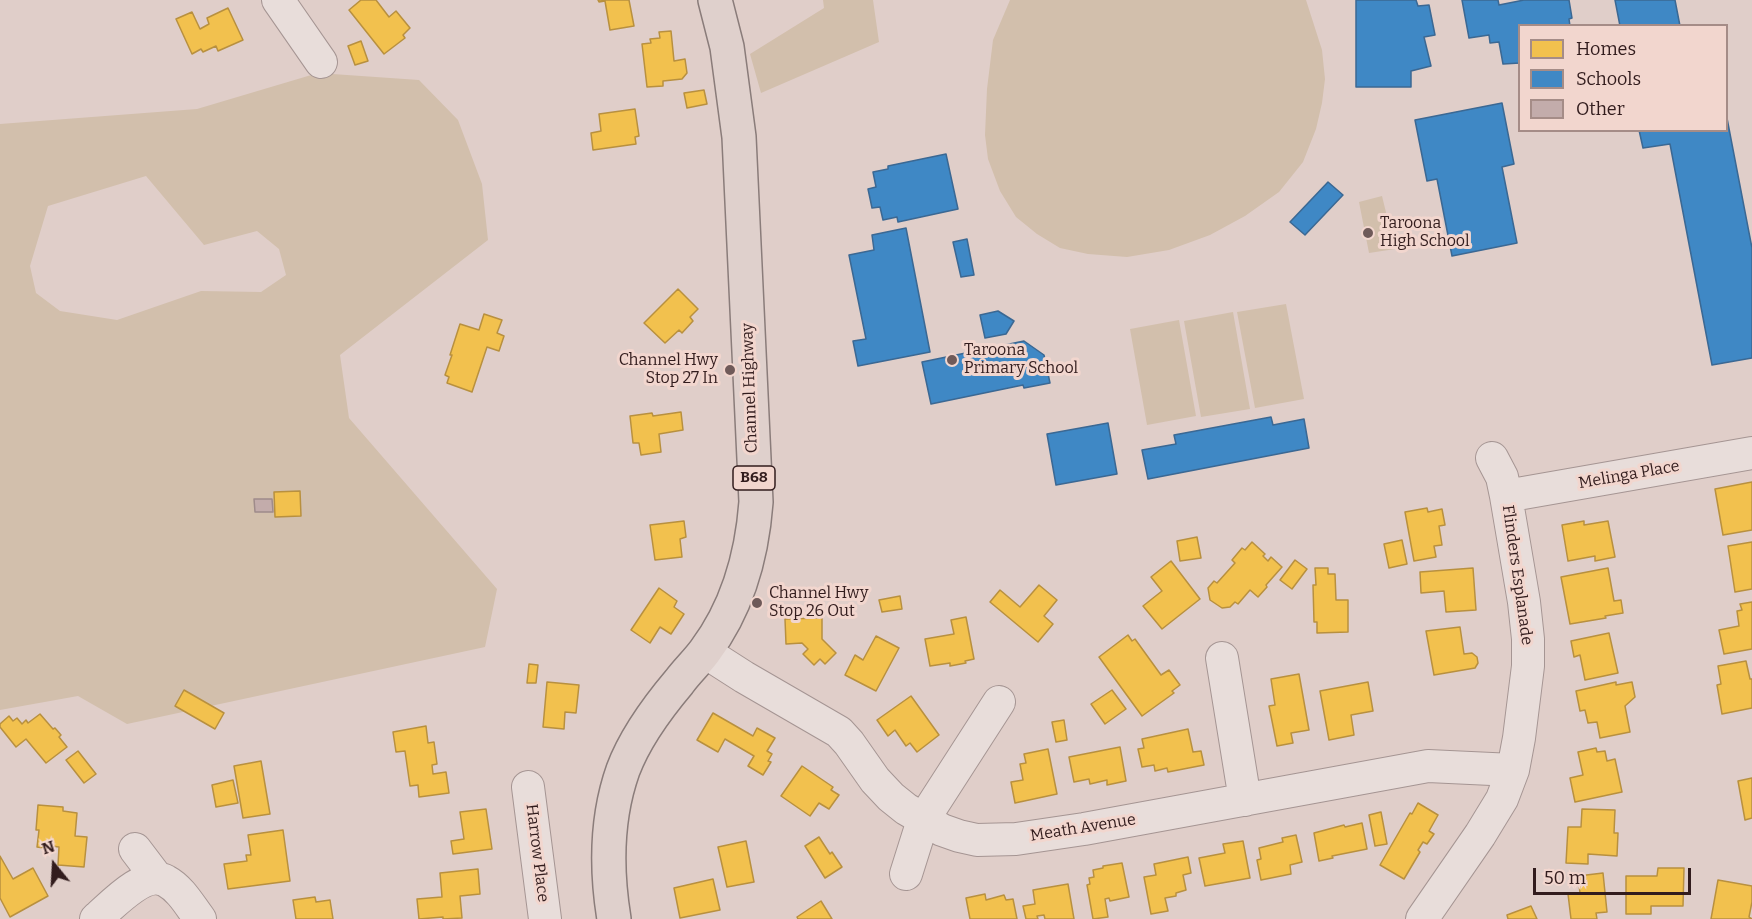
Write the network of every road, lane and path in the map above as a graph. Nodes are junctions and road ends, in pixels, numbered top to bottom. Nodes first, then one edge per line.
1 (278, 0) edge
2 (715, 0) edge
3 (321, 62) dead end
4 (1752, 453) edge
5 (1492, 458) dead end
6 (1506, 496) junction
7 (705, 652) junction
8 (1222, 658) dead end
9 (999, 702) dead end
10 (1513, 770) junction
11 (528, 787) dead end
12 (1245, 800) junction
13 (923, 820) junction
14 (135, 849) dead end
15 (906, 873) dead end
16 (157, 878) junction
17 (96, 919) edge
18 (200, 919) edge
19 (545, 919) edge
20 (614, 919) edge
21 (1422, 919) edge

1 - 3 street
2 - 7 main road, Channel Highway / B68
4 - 6 street, Melinga Place
5 - 6 street, Flinders Esplanade
6 - 10 street, Flinders Esplanade
7 - 13 street, Meath Avenue
7 - 20 main road, Channel Highway / B68
8 - 12 street
9 - 13 street
10 - 12 street, Meath Avenue
10 - 21 street, Flinders Esplanade
11 - 19 street, Harrow Place
12 - 13 street, Meath Avenue
13 - 15 street
14 - 16 street
16 - 17 street
16 - 18 street

